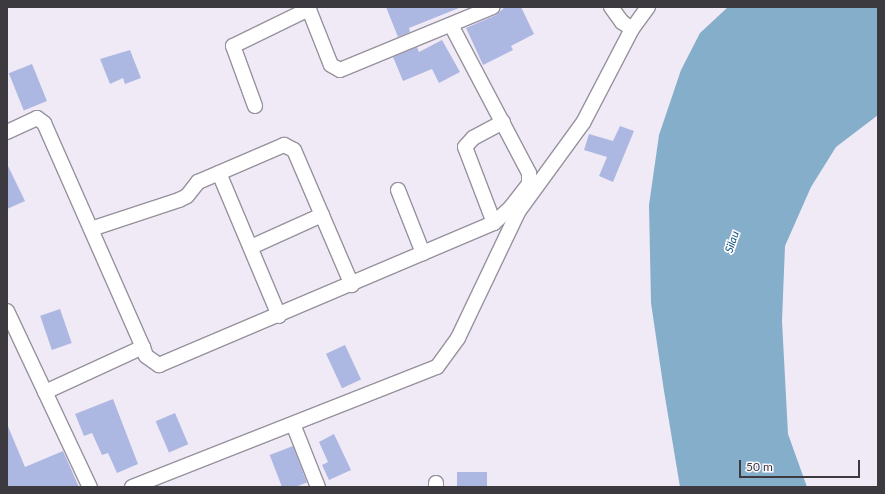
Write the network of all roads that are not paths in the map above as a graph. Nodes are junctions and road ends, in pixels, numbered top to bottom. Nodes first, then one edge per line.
1 (493, 7) edge
2 (611, 7) edge
3 (648, 7) edge
4 (308, 8) edge
5 (451, 25) junction
6 (632, 29) junction
7 (255, 106) dead end
8 (503, 122) junction
9 (7, 132) edge
10 (219, 173) junction
11 (398, 190) dead end
12 (322, 215) junction
13 (494, 223) junction
14 (91, 229) junction
15 (251, 247) junction
16 (423, 252) junction
17 (352, 286) junction
18 (7, 311) edge
19 (279, 316) junction
20 (143, 347) junction
21 (45, 392) junction
22 (293, 424) junction
23 (155, 483) edge
24 (90, 487) edge
25 (132, 487) edge
26 (318, 487) edge

1 - 5 street
2 - 6 street
3 - 6 street
4 - 5 street
4 - 7 street
5 - 8 street
6 - 22 street
8 - 13 street
8 - 13 street
9 - 14 street
10 - 12 street
10 - 14 street
10 - 15 street
11 - 16 street
12 - 15 street
12 - 17 street
13 - 16 street
14 - 20 street
15 - 19 street
16 - 17 street
17 - 19 street
18 - 21 street
19 - 20 street
20 - 21 street
21 - 24 street
22 - 23 street
22 - 26 street
23 - 25 street

